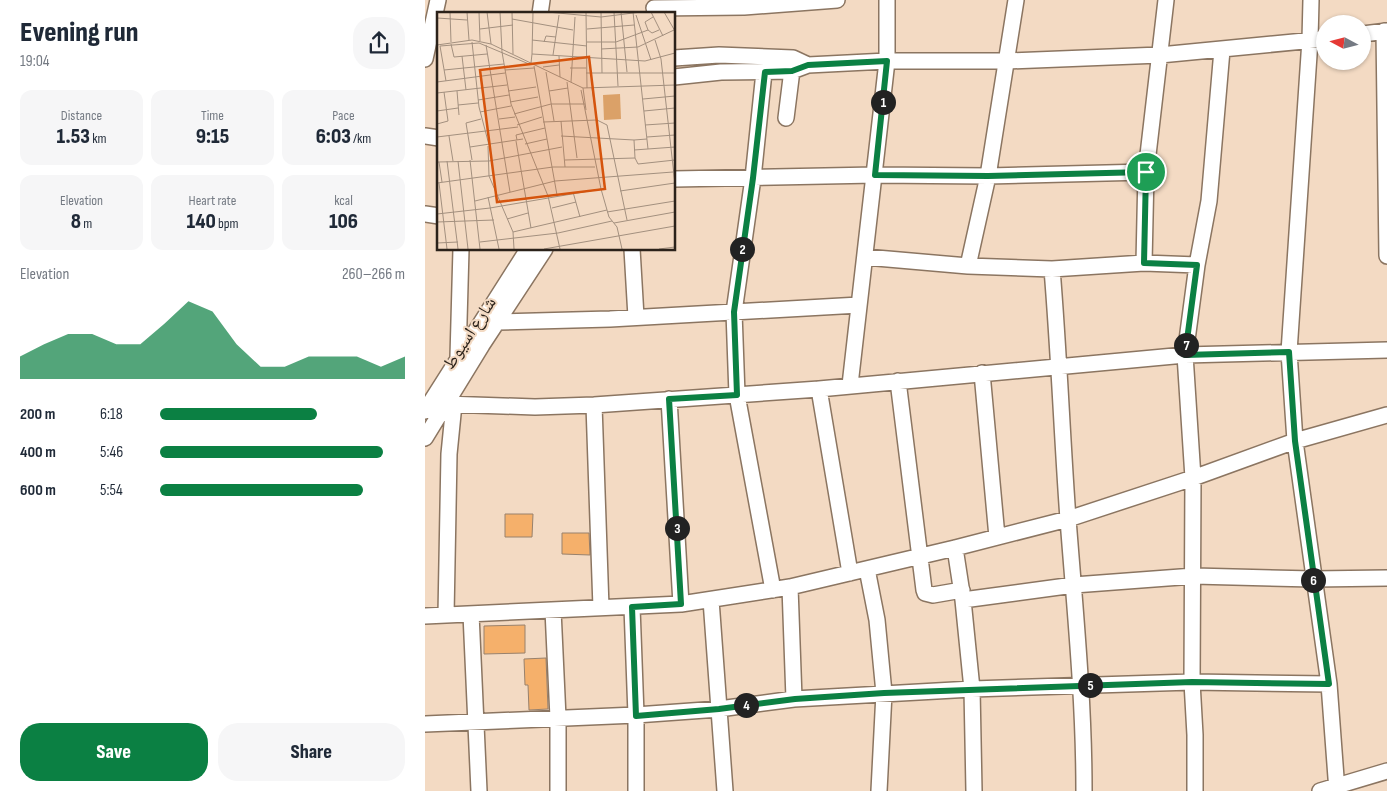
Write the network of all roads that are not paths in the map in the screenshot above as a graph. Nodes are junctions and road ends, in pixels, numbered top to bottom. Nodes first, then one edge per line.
1 (438, 0) edge
2 (837, 0) edge
3 (887, 0) edge
4 (1016, 0) edge
5 (1165, 0) edge
6 (1311, 0) edge
7 (654, 7) edge
8 (433, 18) edge
9 (1316, 29) edge
10 (1385, 31) edge
11 (1371, 33) edge
12 (1316, 40) edge
13 (1222, 50) junction
14 (1159, 55) junction
15 (675, 58) edge
16 (425, 59) edge
17 (887, 61) junction
18 (1007, 61) junction
19 (1316, 62) edge
20 (793, 65) junction
21 (765, 72) junction
22 (675, 74) edge
23 (786, 118) dead end
24 (1146, 172) junction
25 (875, 175) junction
26 (988, 176) junction
27 (753, 178) junction
28 (675, 179) edge
29 (1387, 231) edge
30 (461, 250) edge
31 (527, 250) edge
32 (544, 250) edge
33 (632, 250) edge
34 (1387, 256) edge
35 (865, 257) junction
36 (1144, 263) junction
37 (1197, 265) junction
38 (968, 266) junction
39 (1052, 269) junction
40 (859, 304) junction
41 (734, 312) junction
42 (636, 317) junction
43 (498, 322) junction
44 (1387, 350) edge
45 (1289, 352) junction
46 (1185, 355) junction
47 (458, 358) junction
48 (1060, 367) junction
49 (981, 373) junction
50 (898, 381) junction
51 (850, 385) junction
52 (819, 389) junction
53 (737, 395) junction
54 (669, 399) junction
55 (450, 404) junction
56 (594, 405) junction
57 (425, 411) edge
58 (1387, 415) edge
59 (425, 438) edge
60 (1295, 441) junction
61 (1193, 478) junction
62 (1068, 519) junction
63 (997, 537) junction
64 (955, 548) junction
65 (920, 556) junction
66 (867, 569) junction
67 (850, 573) junction
68 (1194, 576) junction
69 (1387, 578) edge
70 (1313, 579) junction
71 (1074, 585) junction
72 (790, 587) junction
73 (773, 590) junction
74 (963, 595) junction
75 (711, 600) junction
76 (681, 604) junction
77 (632, 607) junction
78 (601, 608) junction
79 (553, 610) junction
80 (471, 614) junction
81 (446, 615) junction
82 (425, 616) edge
83 (1192, 682) junction
84 (1329, 684) junction
85 (1082, 685) junction
86 (972, 689) junction
87 (884, 693) junction
88 (795, 699) junction
89 (719, 709) junction
90 (636, 716) junction
91 (558, 718) junction
92 (477, 722) junction
93 (425, 724) edge
94 (1387, 770) edge
95 (1336, 789) edge
96 (479, 791) edge
97 (558, 791) edge
98 (636, 791) edge
99 (725, 791) edge
100 (879, 791) edge
101 (974, 791) edge
102 (1085, 791) edge
103 (1195, 791) edge
104 (1320, 791) edge

1 - 8 street
2 - 7 street
3 - 17 street
4 - 18 street
5 - 14 street
6 - 9 street
8 - 16 street
10 - 11 street
10 - 29 street
12 - 13 street
13 - 14 street
13 - 37 street
14 - 18 street
14 - 24 street
15 - 20 street
17 - 18 street
17 - 20 street
17 - 25 street
18 - 26 street
19 - 45 street
20 - 21 street
20 - 23 street
21 - 22 street
21 - 27 street
24 - 26 street
24 - 36 street
25 - 26 street
25 - 27 street
25 - 35 street
26 - 38 street
27 - 28 street
27 - 41 street
29 - 34 street
30 - 47 street
31 - 47 street, شارع اسيوط
32 - 43 street, شارع اسيوط
33 - 42 street
35 - 38 street
35 - 40 street
36 - 37 street
36 - 39 street
37 - 46 street
38 - 39 street
39 - 48 street
40 - 41 street
40 - 51 street
41 - 42 street
41 - 53 street
42 - 43 street
43 - 55 street, شارع اسيوط
44 - 45 street
45 - 46 street
45 - 60 street
46 - 48 street
46 - 61 street
47 - 57 street, شارع اسيوط
48 - 49 street
48 - 62 street
49 - 50 street
49 - 63 street
50 - 51 street
50 - 65 street
51 - 52 street
52 - 53 street
52 - 67 street
53 - 54 street
53 - 73 street
54 - 56 street
54 - 76 street
55 - 56 street
55 - 59 street, شارع اسيوط
55 - 81 street
56 - 78 street
58 - 60 street
60 - 61 street
60 - 70 street
61 - 62 street
61 - 68 street
62 - 63 street
62 - 71 street
63 - 64 street
64 - 65 street
64 - 74 street
65 - 66 street
65 - 74 street
66 - 67 street
66 - 87 street
67 - 72 street
68 - 70 street
68 - 71 street
68 - 83 street
69 - 70 street
70 - 84 street
71 - 74 street
71 - 85 street
72 - 73 street
72 - 88 street
73 - 75 street
74 - 86 street
75 - 76 street
75 - 89 street
76 - 77 street
77 - 78 street
77 - 90 street
78 - 79 street
79 - 80 street
79 - 91 street
80 - 81 street
80 - 92 street
81 - 82 street
83 - 84 street
83 - 85 street
83 - 103 street
84 - 95 street
85 - 86 street
85 - 102 street
86 - 87 street
86 - 101 street
87 - 88 street
87 - 100 street
88 - 89 street
89 - 90 street
89 - 99 street
90 - 91 street
90 - 98 street
91 - 92 street
91 - 97 street
92 - 93 street
92 - 96 street
94 - 95 street
95 - 104 street

